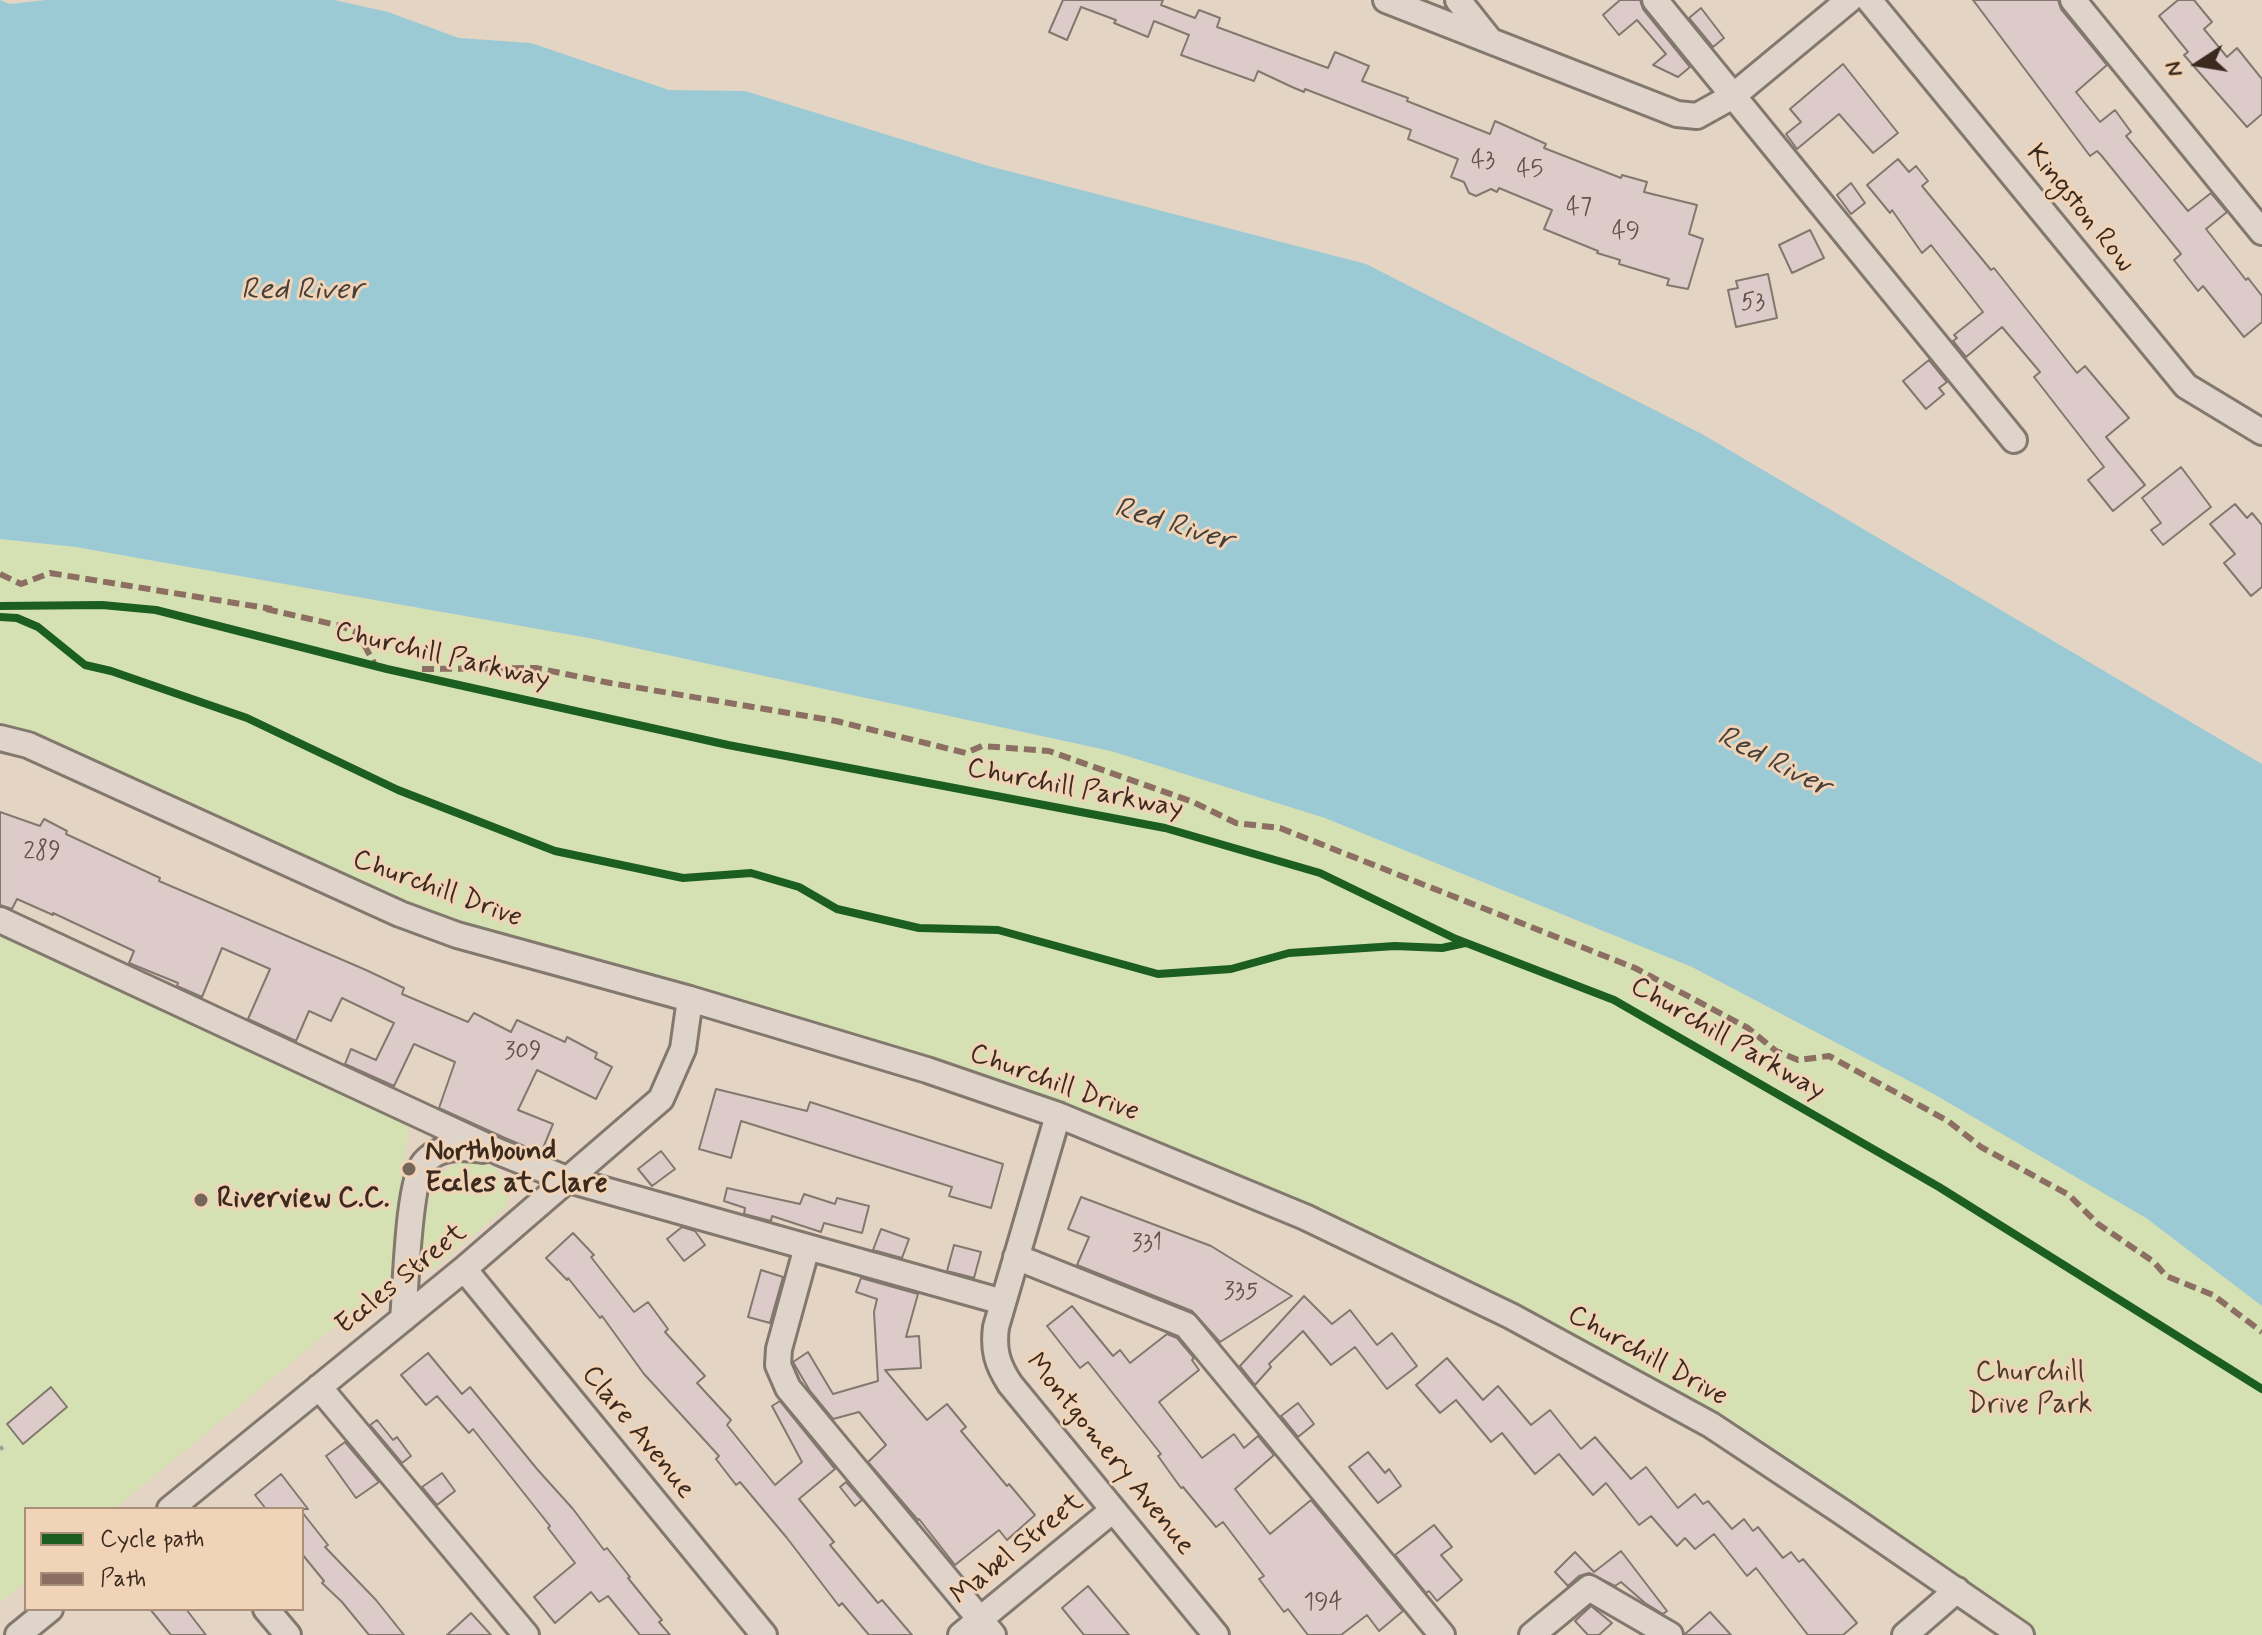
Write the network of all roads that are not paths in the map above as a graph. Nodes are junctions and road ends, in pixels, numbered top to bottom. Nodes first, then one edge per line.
1 (1386, 0) edge
2 (1458, 0) edge
3 (1655, 0) edge
4 (1849, 0) edge
5 (1869, 0) edge
6 (2073, 0) edge
7 (1490, 41) junction
8 (1733, 96) junction
9 (2262, 232) edge
10 (2262, 432) edge
11 (2014, 440) dead end
12 (0, 738) edge
13 (0, 920) edge
14 (690, 999) junction
15 (1058, 1115) junction
16 (499, 1152) junction
17 (569, 1180) junction
18 (807, 1247) junction
19 (1016, 1257) junction
20 (464, 1269) junction
21 (1003, 1302) junction
22 (403, 1319) junction
23 (319, 1387) junction
24 (176, 1507) edge
25 (1113, 1510) junction
26 (1957, 1590) junction
27 (268, 1611) edge
28 (48, 1621) edge
29 (978, 1630) edge
30 (18, 1635) edge
31 (288, 1635) edge
32 (526, 1635) edge
33 (764, 1635) edge
34 (1216, 1635) edge
35 (1442, 1635) edge
36 (1532, 1635) edge
37 (1670, 1635) edge
38 (1905, 1635) edge
39 (2021, 1635) edge

1 - 7 street
2 - 7 street
3 - 8 street
4 - 8 street
5 - 10 street, Kingston Row
6 - 9 street
7 - 8 street
8 - 11 street
12 - 14 street, Churchill Drive
13 - 16 street
14 - 15 street, Churchill Drive
14 - 17 street, Eccles Street
15 - 19 street, Montgomery Avenue
15 - 26 street, Churchill Drive
16 - 17 street
16 - 22 street
17 - 18 street
17 - 20 street, Eccles Street
18 - 21 street
18 - 29 street
19 - 21 street, Montgomery Avenue
19 - 35 street
20 - 22 street, Eccles Street
20 - 33 street, Clare Avenue
21 - 25 street, Montgomery Avenue
22 - 23 street, Eccles Street
23 - 24 street, Eccles Street
23 - 32 street
25 - 29 street, Mabel Street
25 - 34 street, Montgomery Avenue
26 - 38 street
26 - 39 street, Churchill Drive
27 - 31 street
28 - 30 street
36 - 37 street

